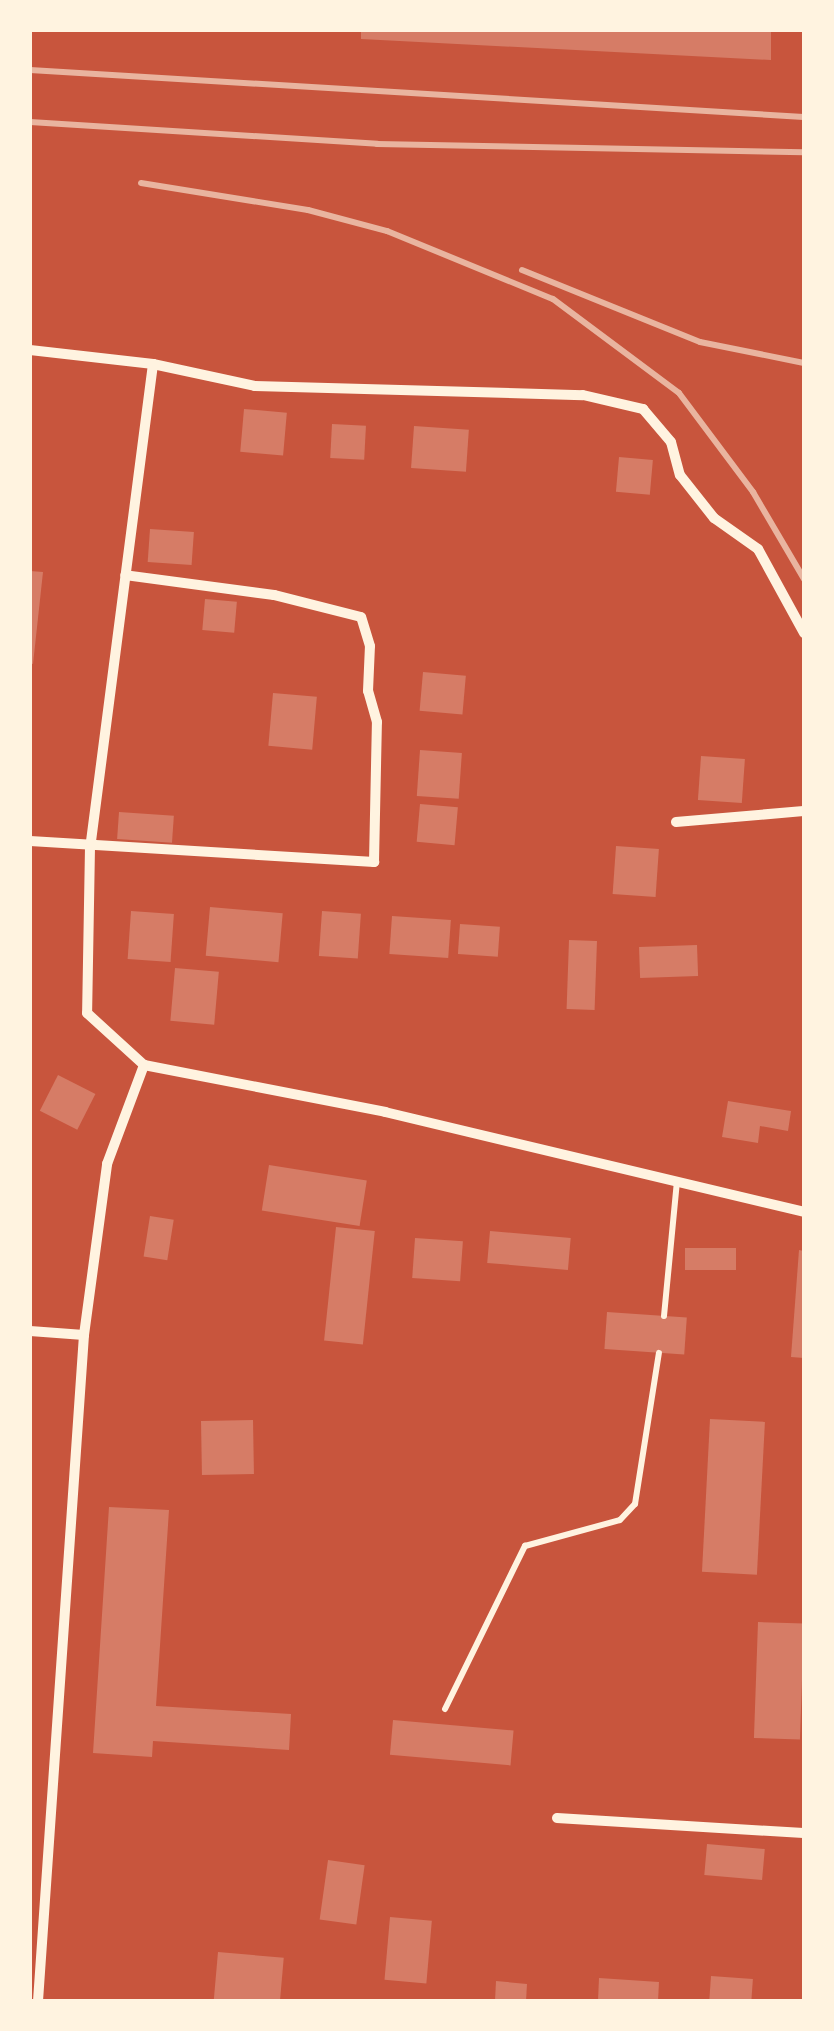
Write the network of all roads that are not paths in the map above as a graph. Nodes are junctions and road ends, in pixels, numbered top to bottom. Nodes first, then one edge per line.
1 (30, 350) edge
2 (153, 364) junction
3 (126, 575) junction
4 (804, 633) edge
5 (804, 811) edge
6 (676, 822) dead end
7 (30, 841) edge
8 (90, 846) junction
9 (144, 1064) junction
10 (678, 1182) junction
11 (804, 1212) edge
12 (664, 1316) dead end
13 (30, 1330) edge
14 (84, 1335) junction
15 (660, 1353) dead end
16 (445, 1710) dead end
17 (557, 1818) dead end
18 (804, 1833) edge
19 (30, 1904) edge
20 (45, 1905) junction
21 (38, 2001) edge

1 - 2 street
2 - 3 street
2 - 4 street
3 - 8 street
3 - 8 street
5 - 6 street
7 - 8 street
8 - 9 street
9 - 10 street
9 - 14 street
10 - 11 street
10 - 12 lane
13 - 14 street
14 - 20 street
15 - 16 lane
17 - 18 street
19 - 20 lane
20 - 21 street

